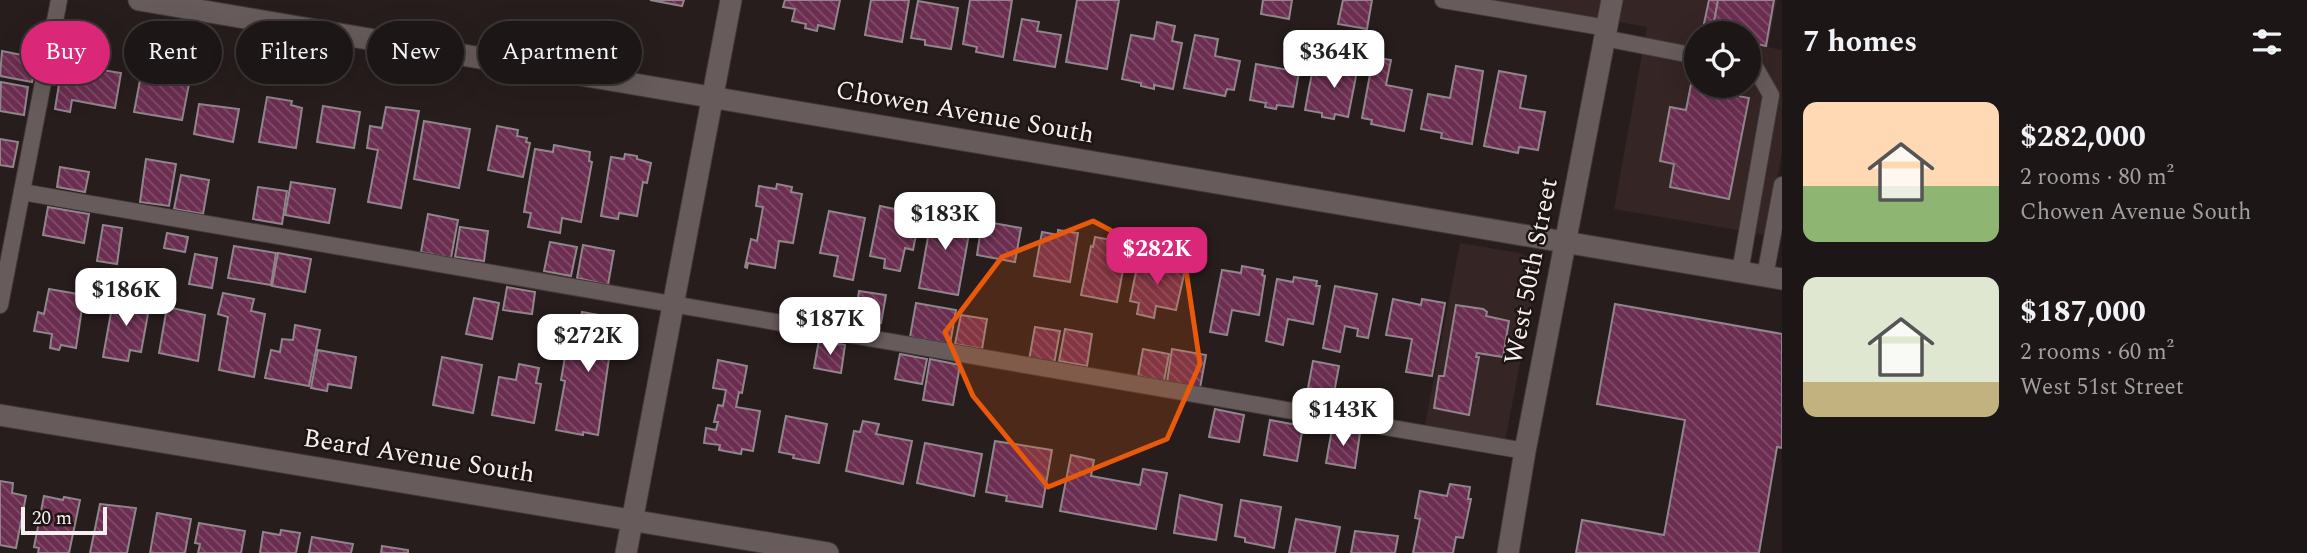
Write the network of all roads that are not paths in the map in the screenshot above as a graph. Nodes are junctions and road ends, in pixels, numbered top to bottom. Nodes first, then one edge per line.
1 (59, 0) edge
2 (139, 0) edge
3 (731, 0) edge
4 (1443, 0) edge
5 (1612, 0) edge
6 (1606, 33) junction
7 (1684, 53) edge
8 (1761, 78) edge
9 (712, 97) junction
10 (1782, 186) edge
11 (22, 192) junction
12 (1565, 242) junction
13 (1740, 272) junction
14 (1773, 277) edge
15 (674, 304) junction
16 (0, 305) edge
17 (0, 415) edge
18 (1525, 451) junction
19 (633, 520) junction
20 (626, 553) edge
21 (828, 553) edge
22 (1508, 553) edge

1 - 11 lane
2 - 9 street, Chowen Avenue South
3 - 9 street
4 - 6 lane
5 - 6 street, West 50th Street
6 - 7 lane
6 - 12 street, West 50th Street
8 - 13 lane
9 - 12 street, Chowen Avenue South
9 - 15 street
10 - 14 lane
11 - 15 lane
11 - 16 lane
12 - 13 street, Chowen Avenue South
12 - 18 street, West 50th Street
13 - 14 street, Chowen Avenue South
15 - 18 lane
15 - 19 street
17 - 19 street, Beard Avenue South
18 - 22 street, West 50th Street
19 - 20 street
19 - 21 street, Beard Avenue South

